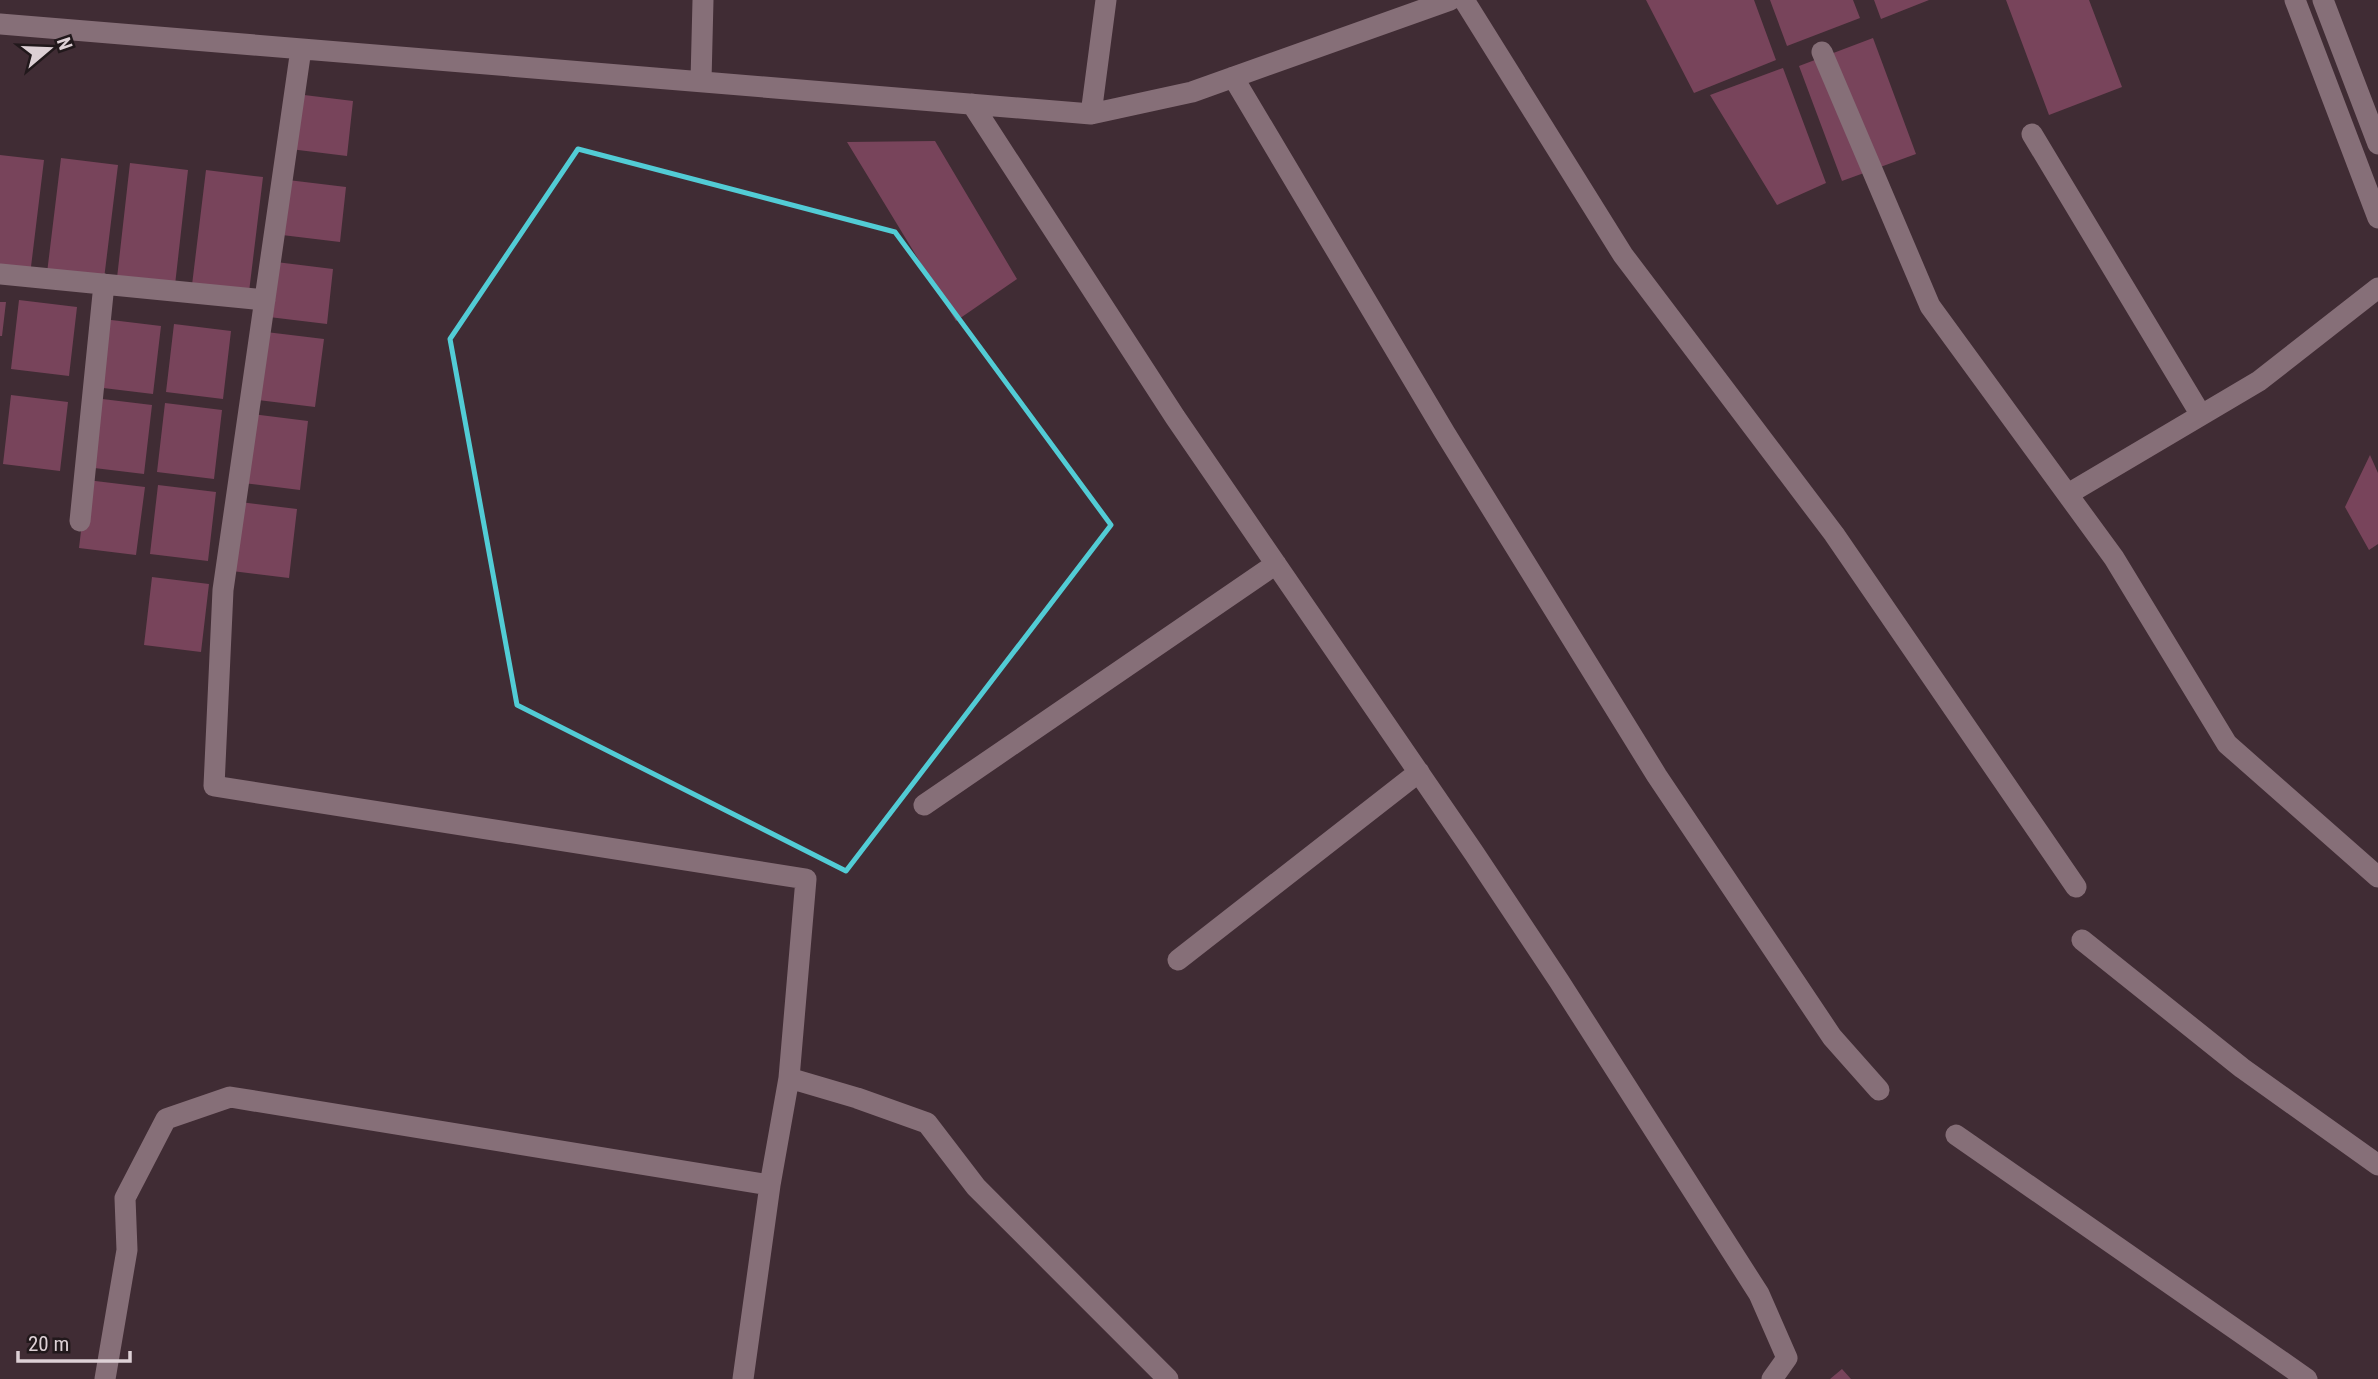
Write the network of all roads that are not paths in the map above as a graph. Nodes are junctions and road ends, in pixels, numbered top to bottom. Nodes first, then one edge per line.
1 (704, 0) edge
2 (1106, 0) edge
3 (1450, 0) edge
4 (1464, 0) edge
5 (2295, 0) edge
6 (2323, 0) edge
7 (0, 24) edge
8 (301, 49) junction
9 (1822, 52) dead end
10 (1233, 77) junction
11 (701, 82) junction
12 (972, 104) junction
13 (1091, 114) junction
14 (2032, 134) dead end
15 (2378, 144) edge
16 (2378, 218) edge
17 (0, 274) edge
18 (104, 284) junction
19 (2378, 288) edge
20 (265, 300) junction
21 (2201, 415) junction
22 (2068, 494) junction
23 (80, 521) dead end
24 (1276, 564) junction
25 (1419, 772) junction
26 (924, 805) dead end
27 (2378, 877) edge
28 (2076, 887) dead end
29 (2082, 940) dead end
30 (1178, 960) dead end
31 (789, 1078) junction
32 (1879, 1090) dead end
33 (1956, 1135) dead end
34 (2378, 1166) edge
35 (770, 1185) junction
36 (105, 1379) edge
37 (743, 1379) edge
38 (1168, 1379) edge
39 (1772, 1379) edge
40 (2307, 1379) edge

1 - 11 street
2 - 13 street
3 - 10 street
4 - 28 street
5 - 16 street
6 - 15 street
7 - 8 street
8 - 11 street
8 - 20 street
9 - 22 street
10 - 13 street
10 - 32 street
11 - 12 street
12 - 13 street
12 - 24 street
14 - 21 street
17 - 18 street
18 - 20 street
18 - 23 street
19 - 21 street
20 - 31 street
21 - 22 street
22 - 27 street
24 - 25 street
24 - 26 street
25 - 30 street
25 - 39 street
29 - 34 street
31 - 35 street
31 - 38 street
33 - 40 street
35 - 36 street
35 - 37 street

